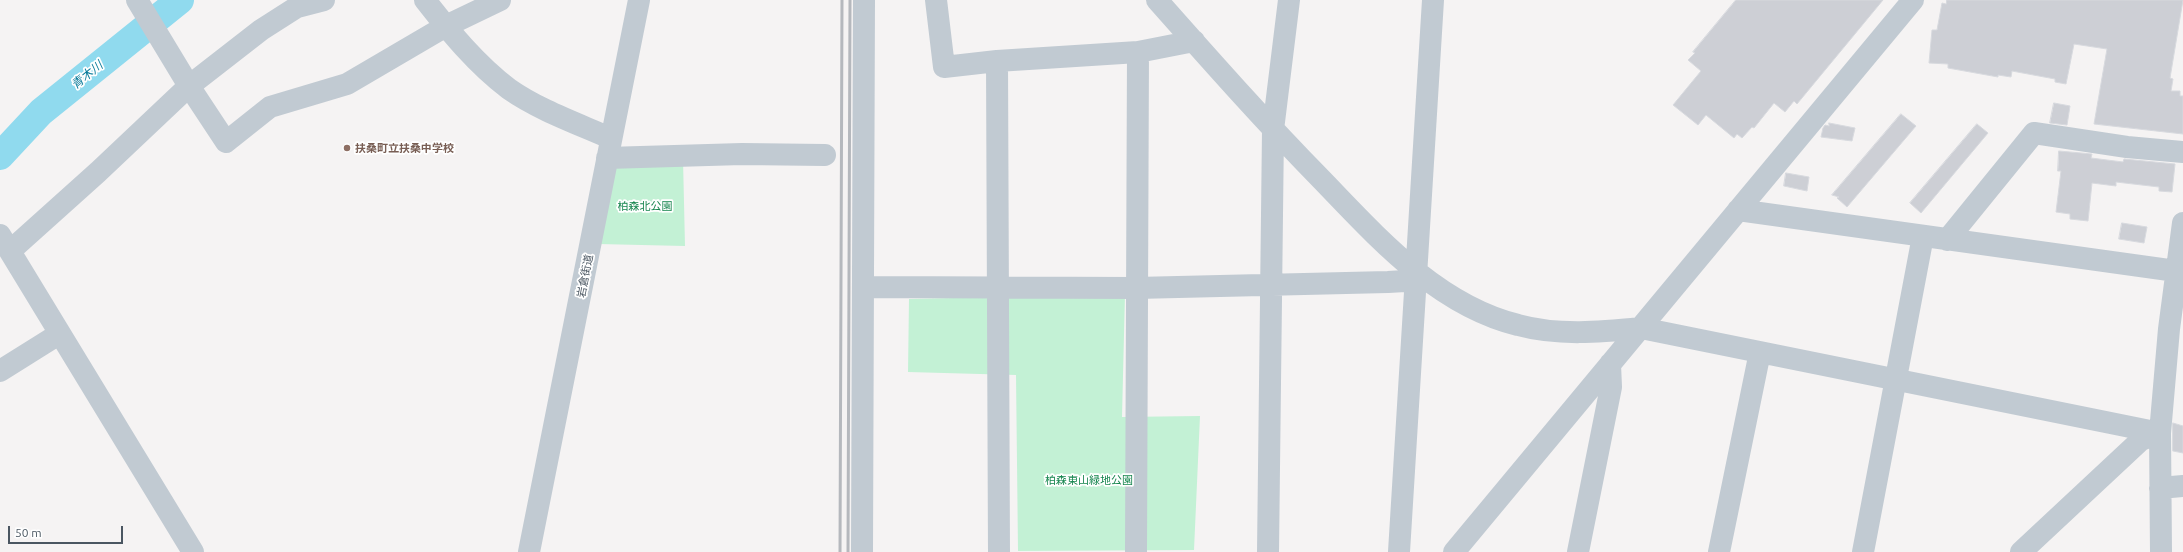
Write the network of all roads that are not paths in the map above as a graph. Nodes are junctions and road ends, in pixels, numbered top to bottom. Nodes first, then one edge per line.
1 (137, 0) edge
2 (324, 0) edge
3 (425, 0) edge
4 (500, 0) edge
5 (639, 0) edge
6 (864, 0) edge
7 (936, 0) edge
8 (1157, 0) edge
9 (1289, 0) edge
10 (1433, 0) edge
11 (1913, 0) edge
12 (294, 3) edge
13 (446, 26) junction
14 (1194, 41) junction
15 (1138, 52) junction
16 (997, 61) junction
17 (189, 86) junction
18 (1273, 130) junction
19 (608, 148) junction
20 (2183, 152) edge
21 (825, 155) dead end
22 (1738, 210) junction
23 (2183, 223) edge
24 (1923, 236) junction
25 (1947, 240) junction
26 (5, 243) edge
27 (2176, 271) junction
28 (1417, 272) junction
29 (1270, 285) junction
30 (997, 286) junction
31 (863, 287) junction
32 (1136, 288) junction
33 (1641, 328) junction
34 (59, 334) junction
35 (1760, 352) junction
36 (1610, 364) junction
37 (0, 371) edge
38 (1896, 380) junction
39 (2160, 433) junction
40 (2169, 494) edge
41 (193, 552) edge
42 (530, 552) edge
43 (862, 552) edge
44 (1000, 552) edge
45 (1136, 552) edge
46 (1268, 552) edge
47 (1399, 552) edge
48 (1454, 552) edge
49 (1578, 552) edge
50 (1719, 552) edge
51 (1863, 552) edge
52 (2021, 552) edge
53 (2161, 552) edge

1 - 17 street
2 - 12 street
3 - 13 street
4 - 13 street
5 - 19 street, 岩倉街道
6 - 31 street
7 - 16 street
8 - 14 street
9 - 18 street
10 - 28 street
11 - 22 street
12 - 17 street
13 - 17 street
13 - 19 street
14 - 15 street
14 - 18 street
15 - 16 street
15 - 32 street
16 - 30 street
17 - 26 street
18 - 28 street
18 - 29 street
19 - 21 street
19 - 42 street, 岩倉街道
20 - 25 street
22 - 24 street
22 - 33 street
23 - 27 street
24 - 25 street
24 - 38 street
25 - 27 street
26 - 34 street
27 - 39 street
28 - 29 street
28 - 33 street
28 - 47 street
29 - 32 street
29 - 46 street
30 - 31 street
30 - 32 street
30 - 44 street
31 - 43 street
32 - 45 street
33 - 35 street
33 - 36 street
34 - 37 street
34 - 41 street
35 - 38 street
35 - 50 street
36 - 48 street
36 - 49 street
38 - 39 street
38 - 51 street
39 - 40 street
39 - 52 street
40 - 53 street

